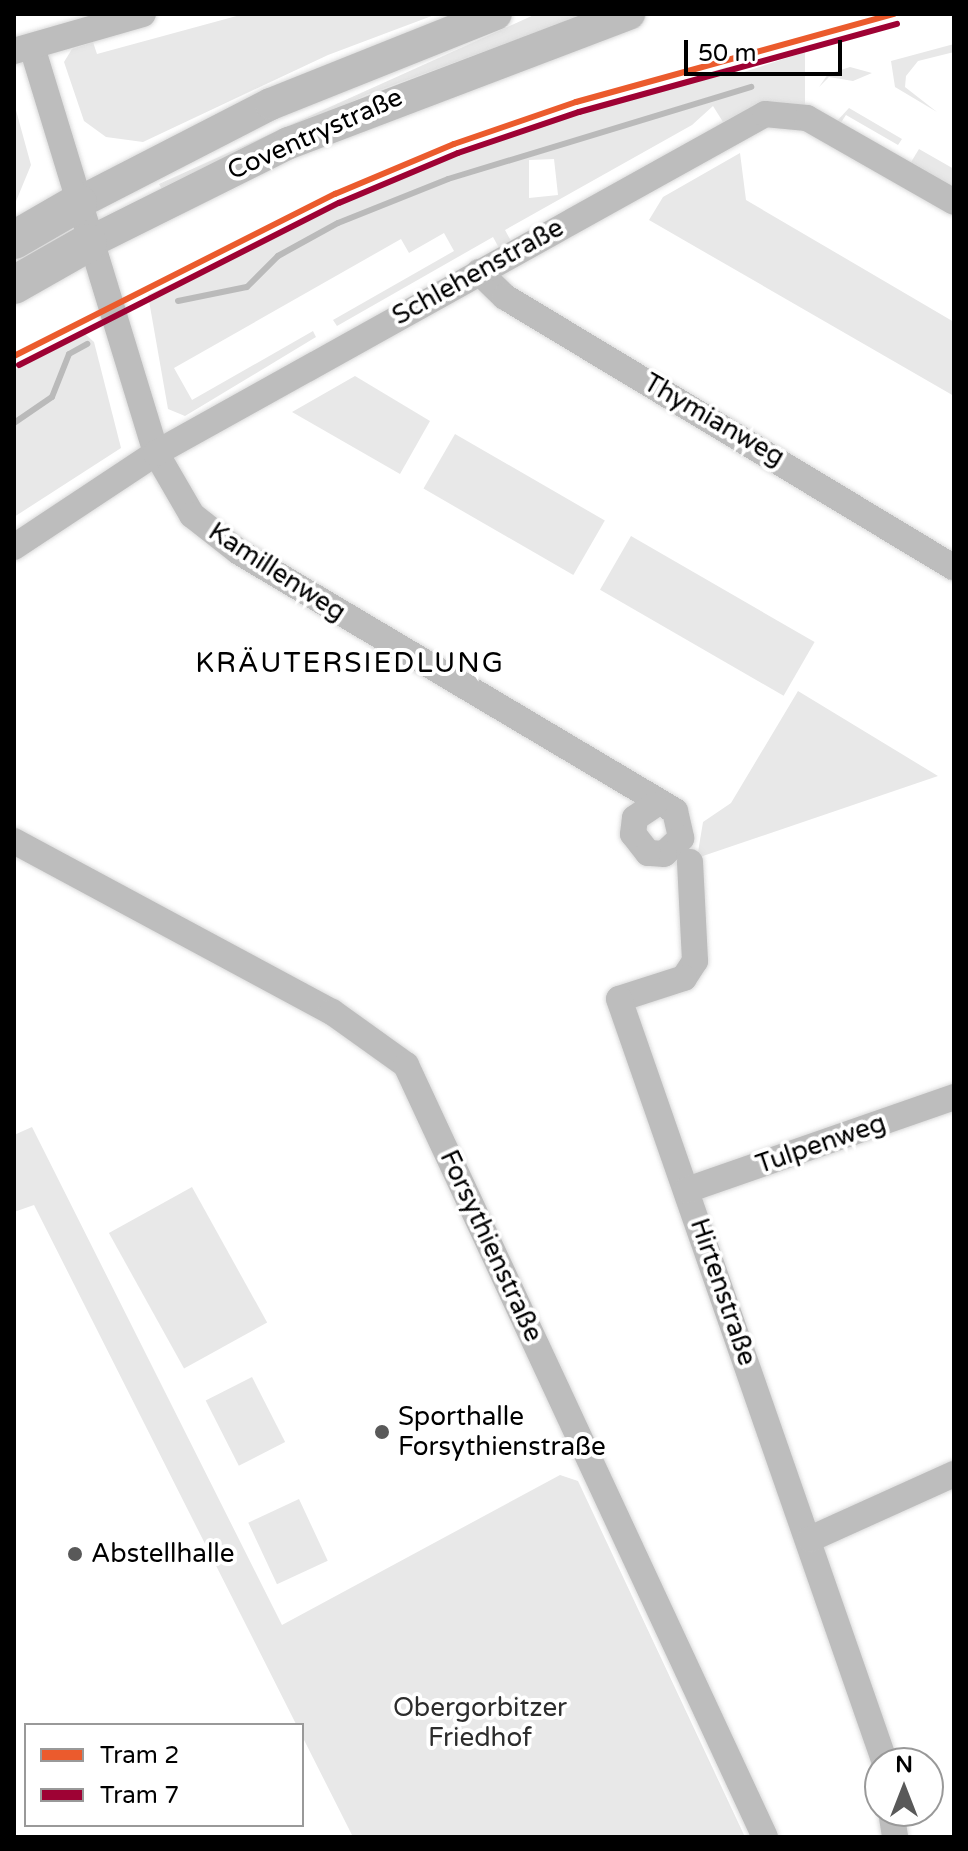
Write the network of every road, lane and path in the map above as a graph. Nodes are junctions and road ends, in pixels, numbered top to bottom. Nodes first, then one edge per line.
1 (143, 14) edge
2 (496, 14) edge
3 (629, 14) edge
4 (23, 49) edge
5 (954, 202) edge
6 (78, 203) junction
7 (14, 240) edge
8 (88, 243) junction
9 (479, 272) junction
10 (14, 285) edge
11 (156, 453) junction
12 (14, 547) edge
13 (953, 567) edge
14 (654, 805) dead end
15 (14, 841) edge
16 (690, 862) dead end
17 (954, 1097) edge
18 (687, 1190) junction
19 (954, 1474) edge
20 (810, 1539) junction
21 (880, 1747) edge
22 (765, 1837) edge

1 - 4 street
2 - 6 main road, Coventrystraße
3 - 8 main road, Coventrystraße
4 - 6 street, Kamillenweg
5 - 9 street, Schlehenstraße
6 - 7 highway, Coventrystraße
6 - 8 street, Kamillenweg
8 - 10 highway, Coventrystraße
8 - 11 street, Kamillenweg
9 - 11 street, Schlehenstraße
9 - 13 street, Thymianweg
11 - 12 street, Schlehenstraße
11 - 14 street, Kamillenweg
15 - 22 street, Forsythienstraße
16 - 18 street, Hirtenstraße
17 - 18 street, Tulpenweg
18 - 20 street, Hirtenstraße
19 - 20 street
20 - 21 street, Hirtenstraße

